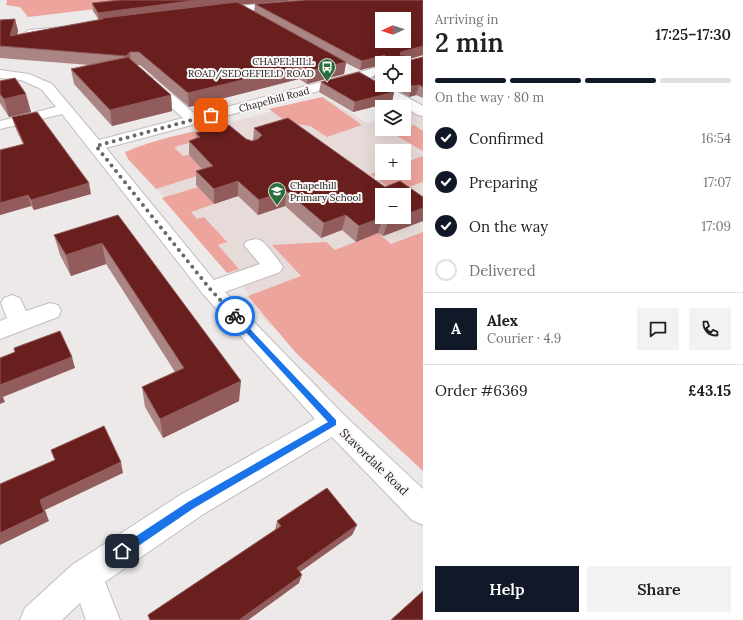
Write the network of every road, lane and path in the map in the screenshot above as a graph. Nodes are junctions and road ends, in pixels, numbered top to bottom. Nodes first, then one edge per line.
1 (294, 5) edge
2 (238, 9) junction
3 (211, 11) edge
4 (257, 20) edge
5 (70, 30) edge
6 (29, 33) edge
7 (346, 69) edge
8 (375, 72) edge
9 (0, 74) edge
10 (140, 74) edge
11 (359, 76) junction
12 (65, 109) junction
13 (423, 112) edge
14 (211, 115) junction
15 (193, 120) junction
16 (0, 125) edge
17 (225, 127) edge
18 (96, 146) junction
19 (254, 245) dead end
20 (210, 289) junction
21 (50, 311) dead end
22 (11, 318) edge
23 (334, 422) junction
24 (423, 510) edge
25 (84, 577) junction
26 (37, 620) edge
27 (103, 620) edge

1 - 2 street
2 - 3 street
2 - 4 street
5 - 6 street
7 - 11 street
8 - 11 street, Chapelhill Road
9 - 12 street, Stavordale Road
10 - 15 street
11 - 13 street
11 - 14 street, Chapelhill Road
12 - 16 street
12 - 18 street, Stavordale Road
14 - 15 street, Chapelhill Road
14 - 17 street
15 - 18 street, Chapelhill Road
18 - 20 street, Stavordale Road
19 - 20 street
20 - 23 street, Stavordale Road
21 - 22 street
23 - 24 street, Stavordale Road
23 - 25 street
25 - 26 street
25 - 27 street

